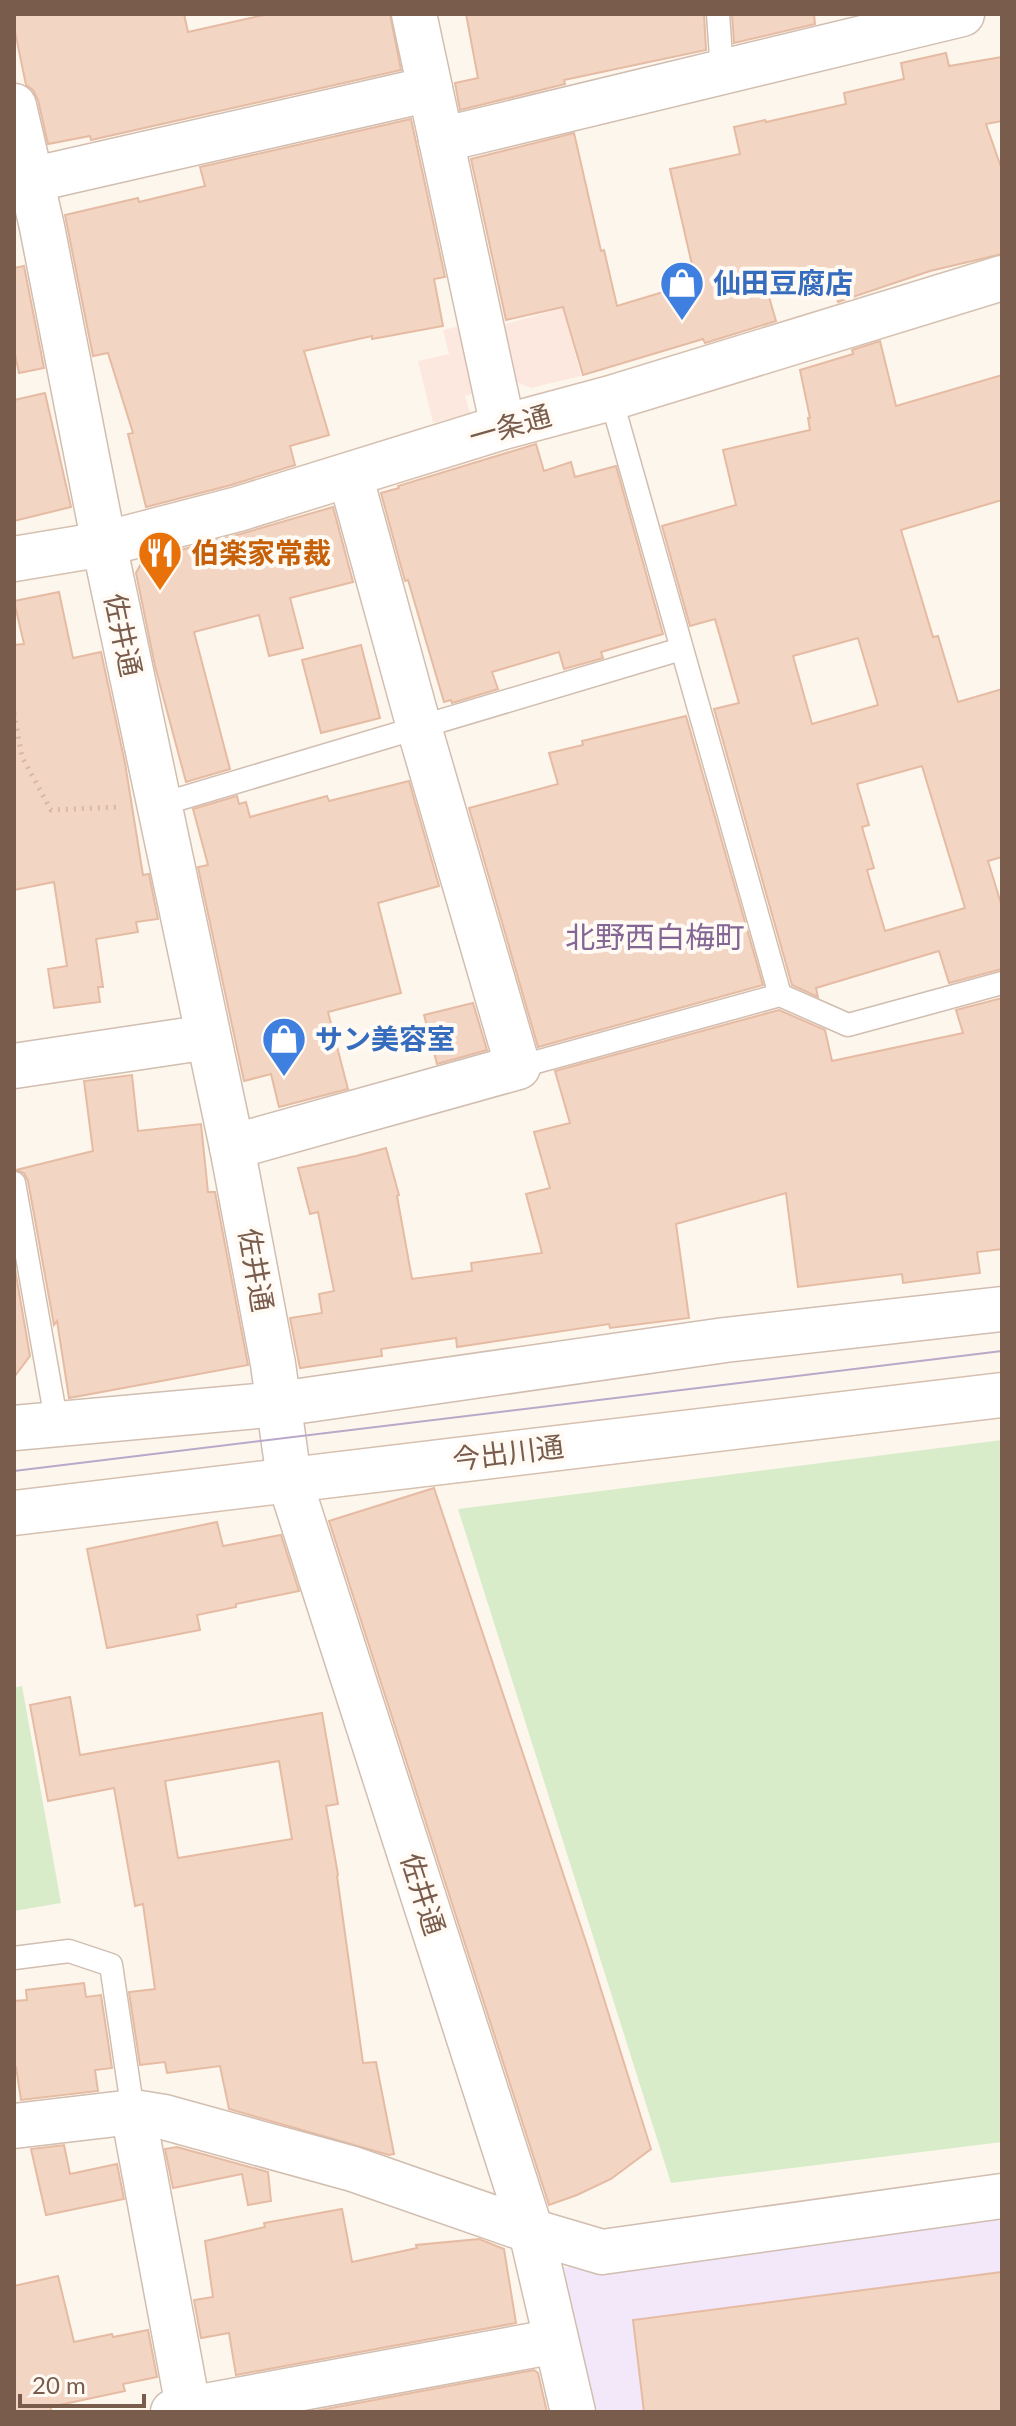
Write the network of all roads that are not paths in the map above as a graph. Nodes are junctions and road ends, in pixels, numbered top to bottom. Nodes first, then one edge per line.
1 (414, 14) edge
2 (718, 14) edge
3 (962, 14) edge
4 (722, 71) junction
5 (430, 89) junction
6 (14, 106) edge
7 (441, 140) junction
8 (31, 180) junction
9 (28, 230) edge
10 (1002, 278) edge
11 (611, 398) junction
12 (503, 427) junction
13 (350, 475) junction
14 (104, 544) junction
15 (14, 559) edge
16 (681, 649) junction
17 (419, 727) junction
18 (159, 805) junction
19 (1002, 983) edge
20 (780, 995) junction
21 (208, 1037) junction
22 (14, 1066) edge
23 (518, 1067) junction
24 (232, 1147) junction
25 (14, 1183) edge
26 (1002, 1309) edge
27 (1002, 1395) edge
28 (279, 1404) junction
29 (57, 1425) junction
30 (14, 1428) edge
31 (289, 1479) junction
32 (14, 1513) edge
33 (14, 1958) edge
34 (133, 2112) junction
35 (14, 2126) edge
36 (1002, 2196) edge
37 (531, 2231) junction
38 (556, 2341) junction
39 (183, 2411) edge
40 (573, 2412) edge

1 - 5 street
2 - 4 lane
3 - 4 street
4 - 7 street
5 - 7 street
5 - 8 street
6 - 8 street, 佐井通
7 - 12 street
8 - 9 street, 佐井通
9 - 14 street, 佐井通
10 - 11 street, 一条通
11 - 12 street, 一条通
11 - 16 lane
12 - 13 street, 一条通
13 - 14 street, 一条通
13 - 17 street
14 - 15 street, 一条通
14 - 18 street, 佐井通
16 - 17 lane
16 - 20 lane
17 - 18 lane
17 - 23 street
18 - 21 street, 佐井通
19 - 20 lane
20 - 23 lane
21 - 22 street
21 - 24 street, 佐井通
23 - 24 street
24 - 28 street, 佐井通
25 - 29 lane
26 - 28 street
27 - 31 street, 今出川通
28 - 29 street
28 - 31 street, 佐井通
29 - 30 street
31 - 32 street, 今出川通
31 - 37 street, 佐井通
33 - 34 lane
34 - 35 street
34 - 37 street
34 - 39 street
36 - 37 street
37 - 38 street, 佐井通
38 - 39 street
38 - 40 street, 佐井通

